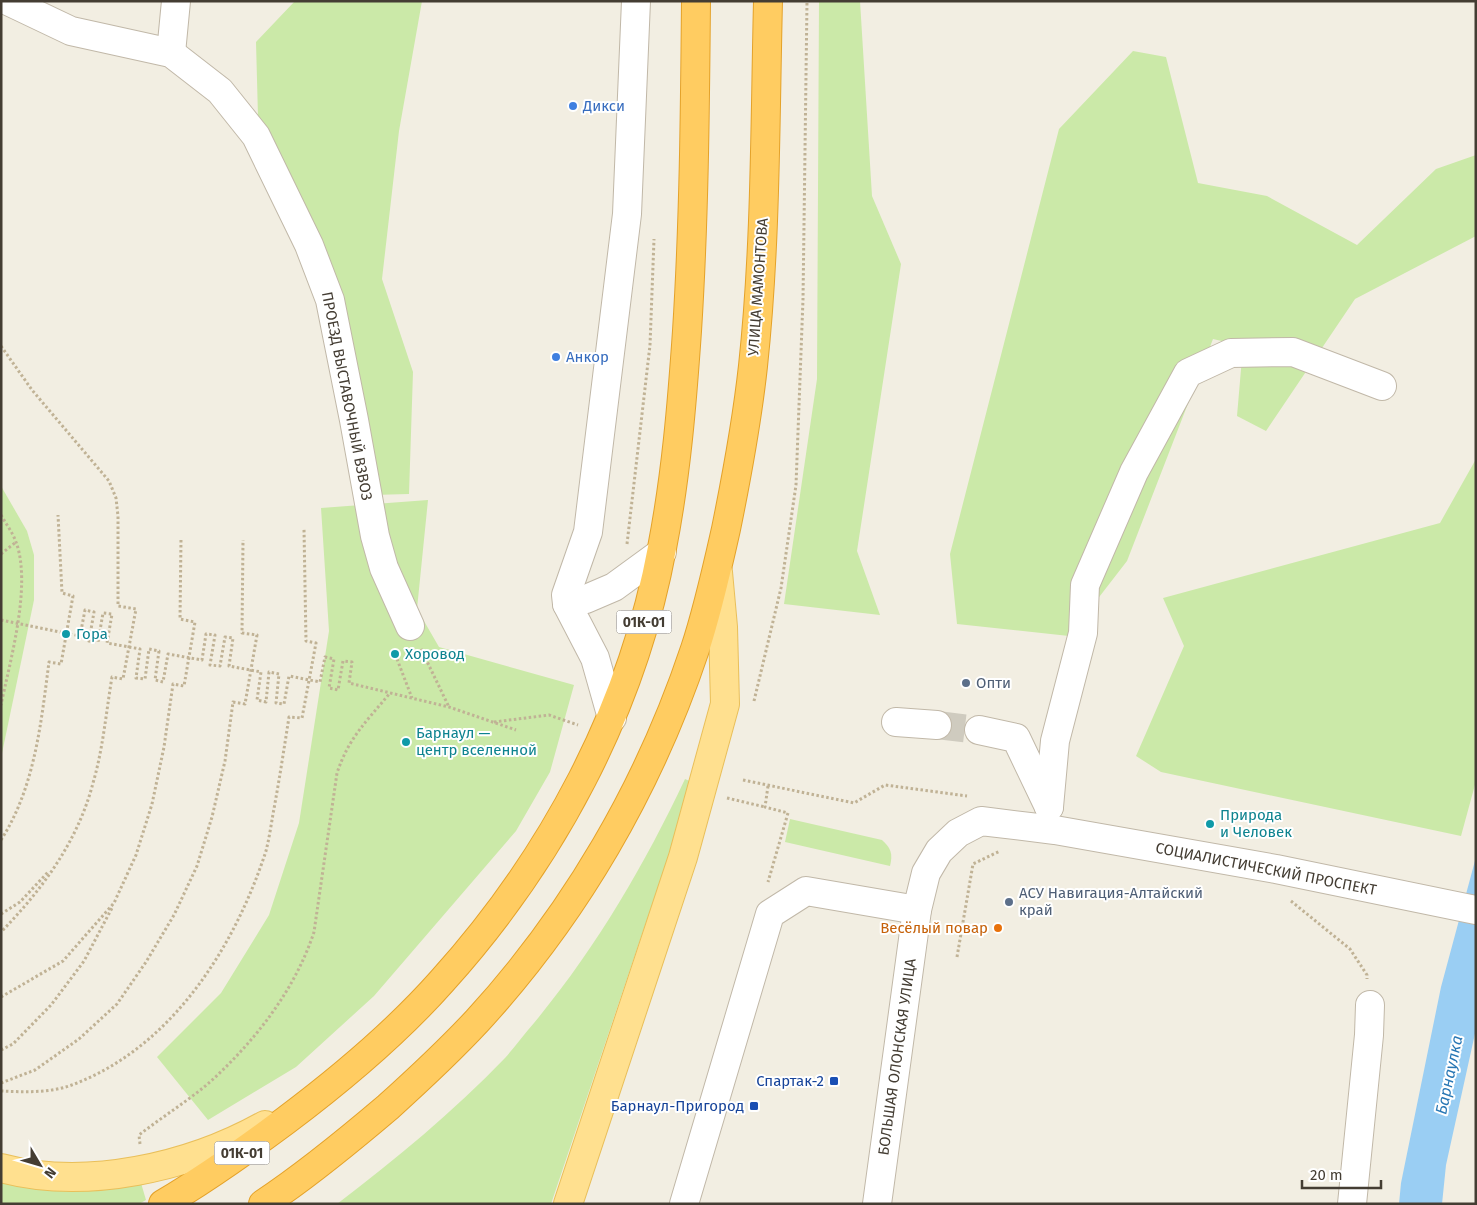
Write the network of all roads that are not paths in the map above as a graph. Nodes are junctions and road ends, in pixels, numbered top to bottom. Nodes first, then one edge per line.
1 (8, 1) edge
2 (176, 1) edge
3 (636, 1) edge
4 (688, 1) edge
5 (696, 1) edge
6 (768, 1) edge
7 (696, 40) junction
8 (171, 53) junction
9 (1382, 386) dead end
10 (662, 552) junction
11 (717, 569) junction
12 (567, 604) junction
13 (410, 626) road end
14 (612, 718) junction
15 (896, 722) dead end
16 (937, 725) tunnel mouth
17 (979, 730) tunnel mouth
18 (1052, 818) junction
19 (918, 910) junction
20 (1476, 910) edge
21 (1370, 1004) road end
22 (317, 1097) junction
23 (1, 1168) edge
24 (163, 1204) edge
25 (263, 1204) edge
26 (568, 1204) edge
27 (684, 1204) edge
28 (877, 1204) edge
29 (1352, 1204) edge

1 - 8 street, ПРОЕЗД ВЫСТАВОЧНЫЙ ВЗВОЗ
2 - 8 street
3 - 12 street
4 - 7 highway
5 - 7 highway, 01К-01
6 - 11 highway, УЛИЦА МАМОНТОВА
7 - 10 highway, 01К-01
8 - 13 street, ПРОЕЗД ВЫСТАВОЧНЫЙ ВЗВОЗ
9 - 18 street
10 - 12 street
10 - 14 highway, 01К-01
11 - 25 highway, УЛИЦА МАМОНТОВА
11 - 26 main road
12 - 14 street
14 - 22 highway, 01К-01
15 - 16 street
17 - 18 street
18 - 19 street, СОЦИАЛИСТИЧЕСКИЙ ПРОСПЕКТ
18 - 20 street, СОЦИАЛИСТИЧЕСКИЙ ПРОСПЕКТ
19 - 27 street
19 - 28 street, БОЛЬШАЯ ОЛОНСКАЯ УЛИЦА
21 - 29 street
22 - 23 main road
22 - 24 highway, 01К-01

